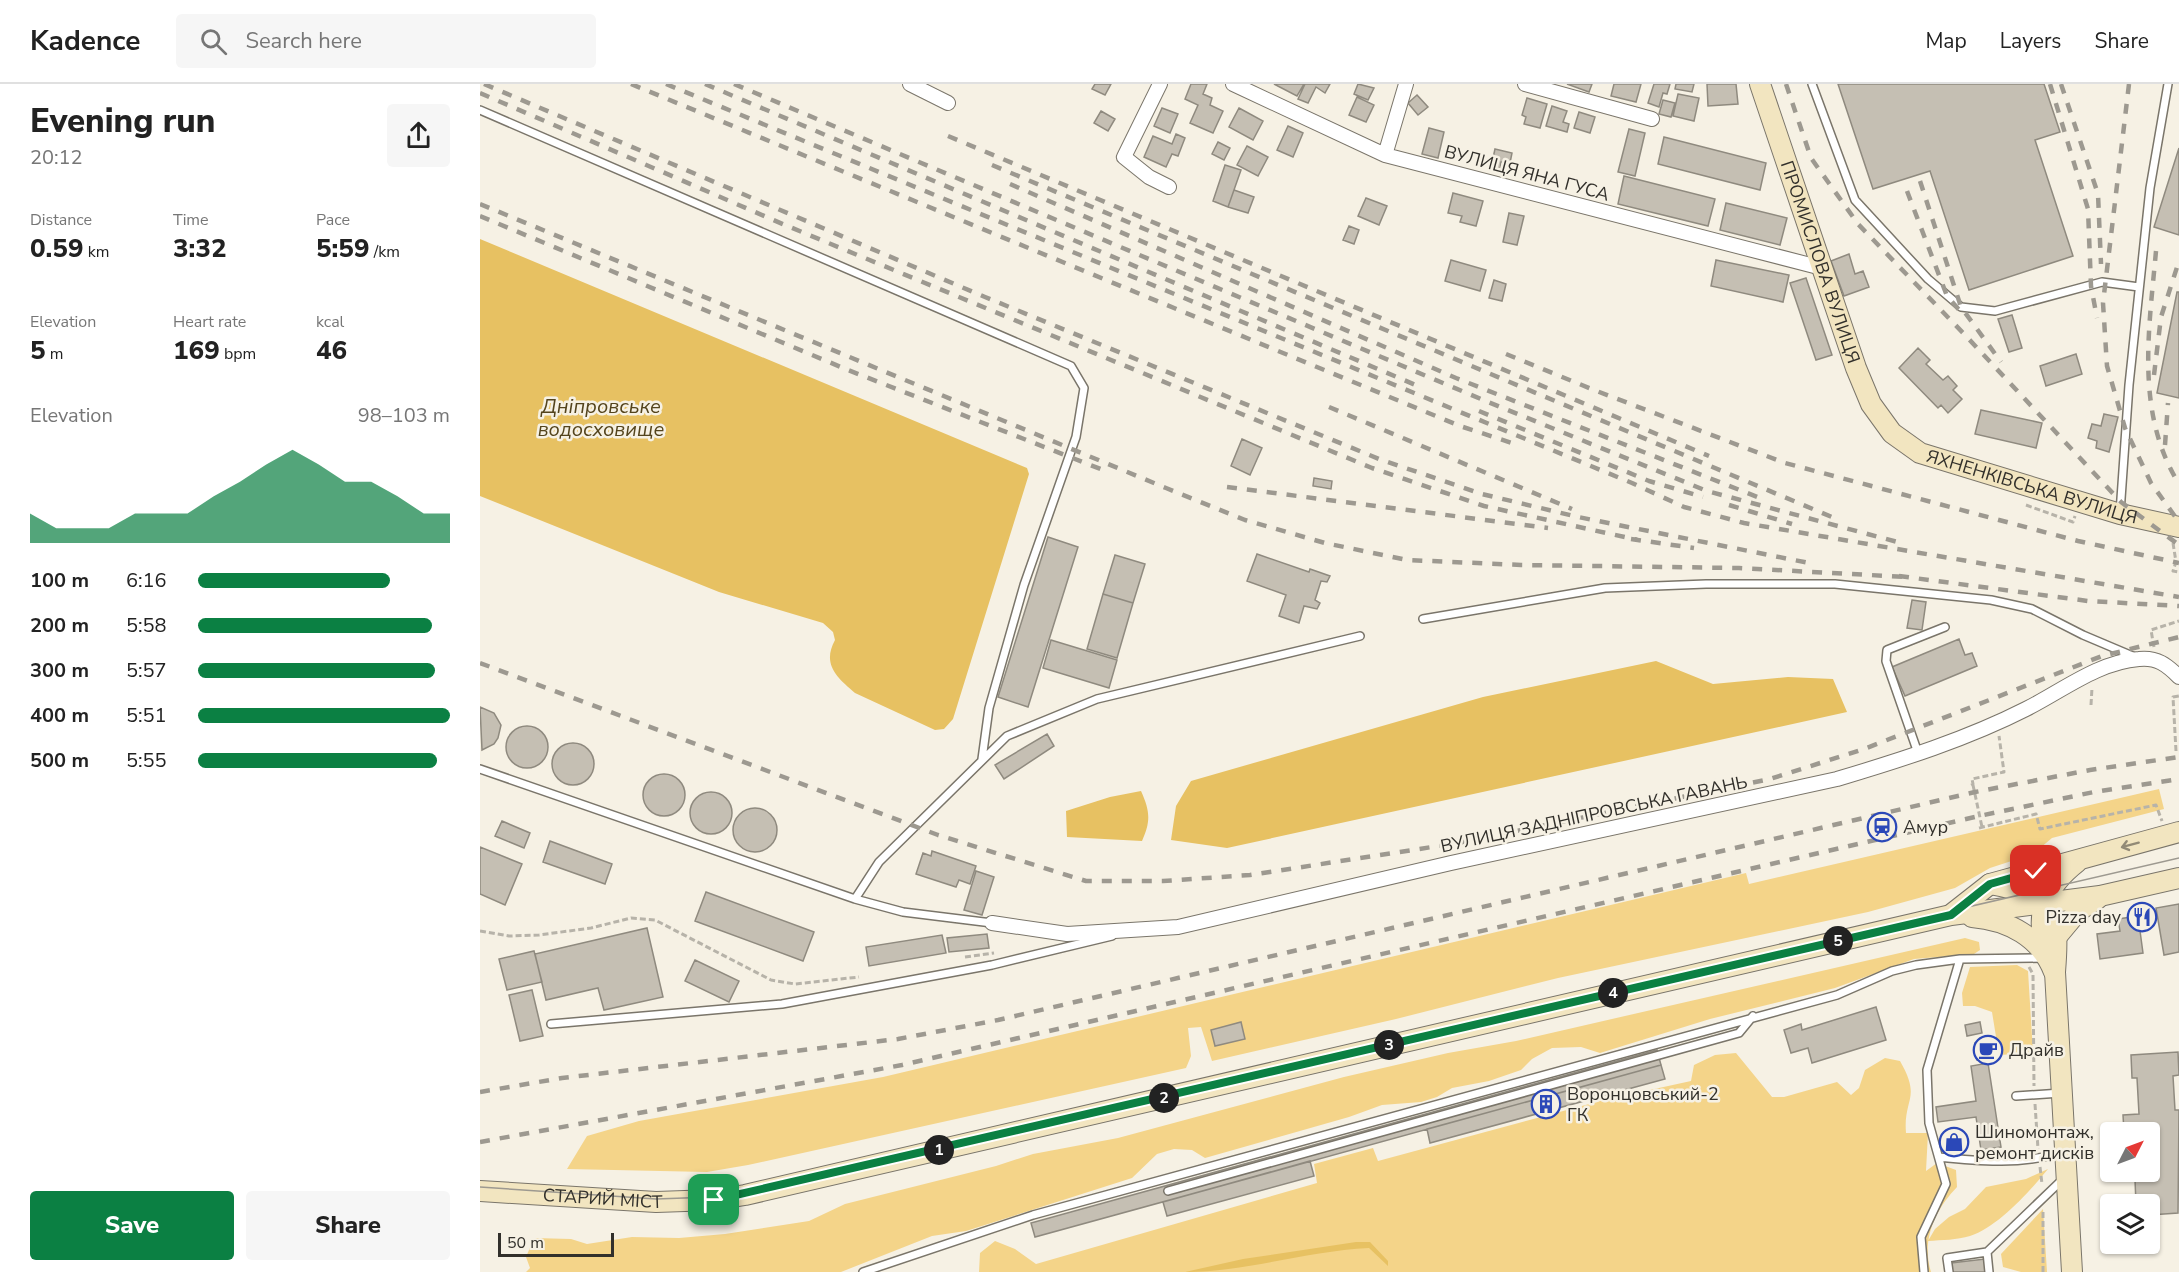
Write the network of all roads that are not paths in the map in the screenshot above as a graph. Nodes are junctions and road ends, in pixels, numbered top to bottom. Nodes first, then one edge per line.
1 (910, 84) edge
2 (1160, 84) edge
3 (1233, 84) edge
4 (1406, 84) edge
5 (1525, 84) edge
6 (1760, 84) edge
7 (1812, 84) edge
8 (2168, 84) edge
9 (948, 103) dead end
10 (480, 110) edge
11 (1652, 119) dead end
12 (1385, 155) junction
13 (1169, 187) dead end
14 (1822, 268) junction
15 (2139, 287) junction
16 (1892, 433) joint
17 (2120, 514) junction
18 (2179, 527) edge
19 (1423, 619) dead end
20 (1945, 627) dead end
21 (1360, 636) dead end
22 (2140, 659) junction
23 (2179, 677) edge
24 (1918, 753) junction
25 (981, 759) junction
26 (480, 769) edge
27 (2179, 832) edge
28 (2081, 858) junction
29 (2179, 878) edge
30 (1990, 884) junction
31 (2100, 896) junction
32 (855, 899) junction
33 (2043, 902) junction
34 (1951, 915) junction
35 (992, 923) joint
36 (1129, 932) junction
37 (2058, 935) junction
38 (1960, 959) junction
39 (2052, 965) junction
40 (1753, 1016) junction
41 (550, 1024) dead end
42 (2061, 1093) junction
43 (2016, 1096) dead end
44 (2064, 1152) junction
45 (1939, 1157) junction
46 (2066, 1177) junction
47 (480, 1191) edge
48 (1168, 1191) dead end
49 (1987, 1252) junction
50 (863, 1272) edge
51 (1924, 1272) edge
52 (1949, 1272) edge
53 (1989, 1272) edge
54 (2072, 1272) edge

1 - 9 street
2 - 13 street
3 - 12 street, ВУЛИЦЯ ЯНА ГУСА
4 - 12 street
5 - 11 street
6 - 14 main road, ПРОМИСЛОВА ВУЛИЦЯ
7 - 15 lane
8 - 15 lane
10 - 25 lane
12 - 14 street, ВУЛИЦЯ ЯНА ГУСА
14 - 16 main road, ПРОМИСЛОВА ВУЛИЦЯ
15 - 17 lane
16 - 17 main road, ЯХНЕНКІВСЬКА ВУЛИЦЯ
17 - 18 main road, ЯХНЕНКІВСЬКА ВУЛИЦЯ
19 - 22 lane
20 - 24 lane
21 - 25 lane
22 - 23 street, ВУЛИЦЯ ЗАДНІПРОВСЬКА ГАВАНЬ
22 - 24 street, ВУЛИЦЯ ЗАДНІПРОВСЬКА ГАВАНЬ
24 - 36 street, ВУЛИЦЯ ЗАДНІПРОВСЬКА ГАВАНЬ
25 - 32 lane
26 - 32 lane
27 -> 28 main road
28 - 30 main road
28 - 33 main road
29 - 31 main road, СТАРИЙ МІСТ
30 - 33 main road
30 - 34 main road
31 - 33 main road, СТАРИЙ МІСТ
31 - 37 main road
32 - 35 lane
33 - 34 main road, СТАРИЙ МІСТ
33 - 37 main road
33 - 39 main road
34 - 39 main road
34 - 47 main road, СТАРИЙ МІСТ
35 - 36 street, ВУЛИЦЯ ЗАДНІПРОВСЬКА ГАВАНЬ
36 - 41 lane
37 - 39 main road
38 - 39 lane
38 - 40 lane
38 - 45 lane
39 - 42 main road
40 - 48 lane
40 - 50 lane
42 - 43 lane
42 - 44 main road
44 - 45 lane
44 - 46 main road
45 - 51 lane
46 - 49 lane
46 - 54 main road
49 - 52 lane
49 - 53 lane

